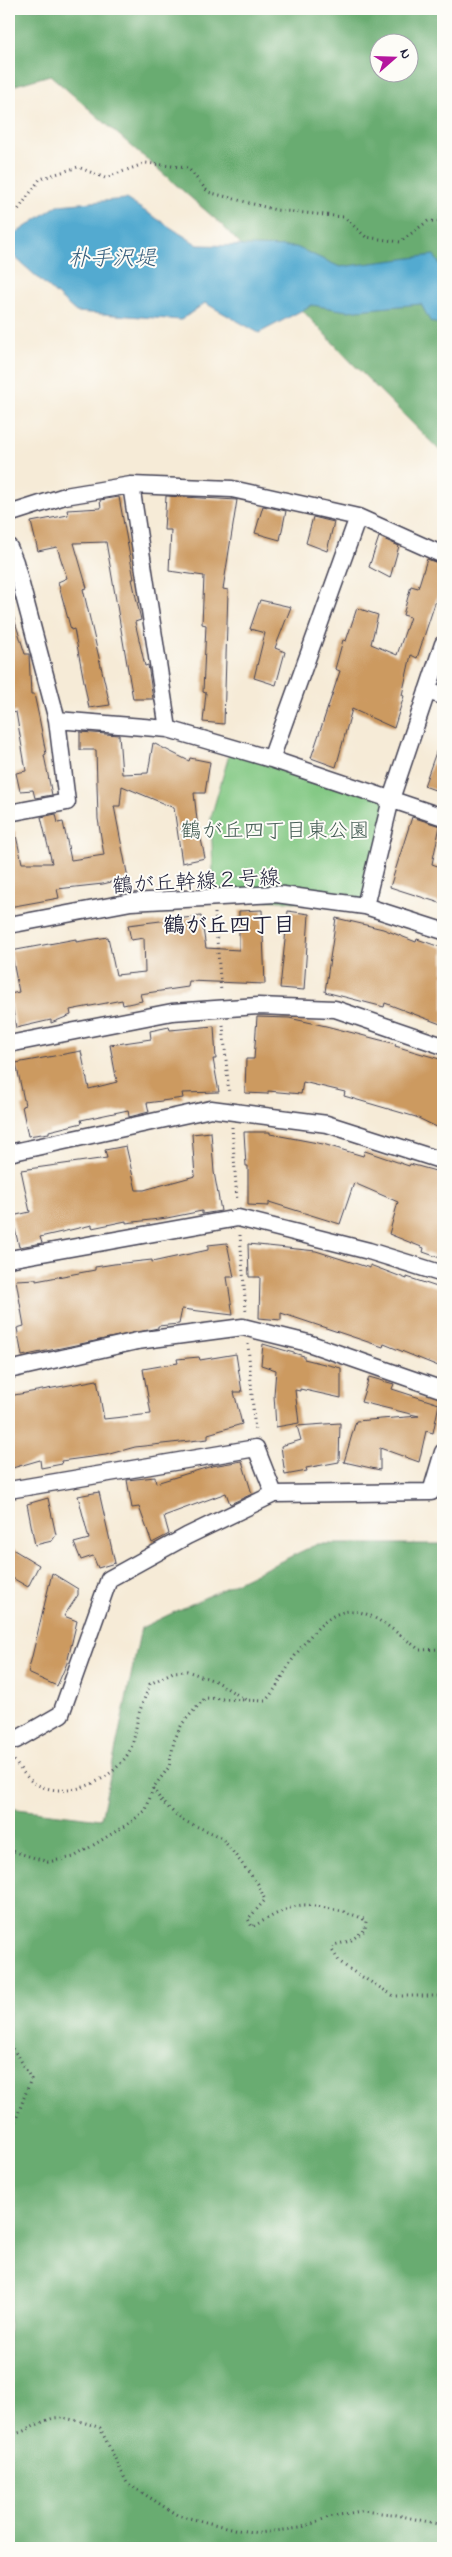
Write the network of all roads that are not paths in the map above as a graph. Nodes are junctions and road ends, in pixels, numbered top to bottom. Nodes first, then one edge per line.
1 (131, 485) junction
2 (9, 514) edge
3 (358, 517) junction
4 (9, 547) edge
5 (443, 555) edge
6 (443, 644) edge
7 (427, 691) junction
8 (443, 696) edge
9 (56, 720) junction
10 (168, 729) junction
11 (270, 760) junction
12 (391, 799) junction
13 (9, 813) edge
14 (443, 817) edge
15 (364, 906) junction
16 (9, 926) edge
17 (443, 931) edge
18 (9, 1044) edge
19 (443, 1046) edge
20 (9, 1153) edge
21 (443, 1161) edge
22 (9, 1259) edge
23 (443, 1274) edge
24 (9, 1370) edge
25 (443, 1390) edge
26 (443, 1452) edge
27 (9, 1490) edge
28 (274, 1494) junction
29 (9, 1739) edge

1 - 2 street
1 - 3 street
1 - 10 street
3 - 5 street
3 - 11 street
4 - 9 street
6 - 7 street
7 - 8 street
7 - 12 street
9 - 10 street
9 - 13 street
10 - 11 street
11 - 12 street
12 - 14 street
12 - 15 street
15 - 16 street, 鶴が丘幹線２号線
15 - 17 street, 鶴が丘幹線２号線
18 - 19 street
20 - 21 street
22 - 23 street
24 - 25 street
26 - 28 street
27 - 28 street
28 - 29 street

